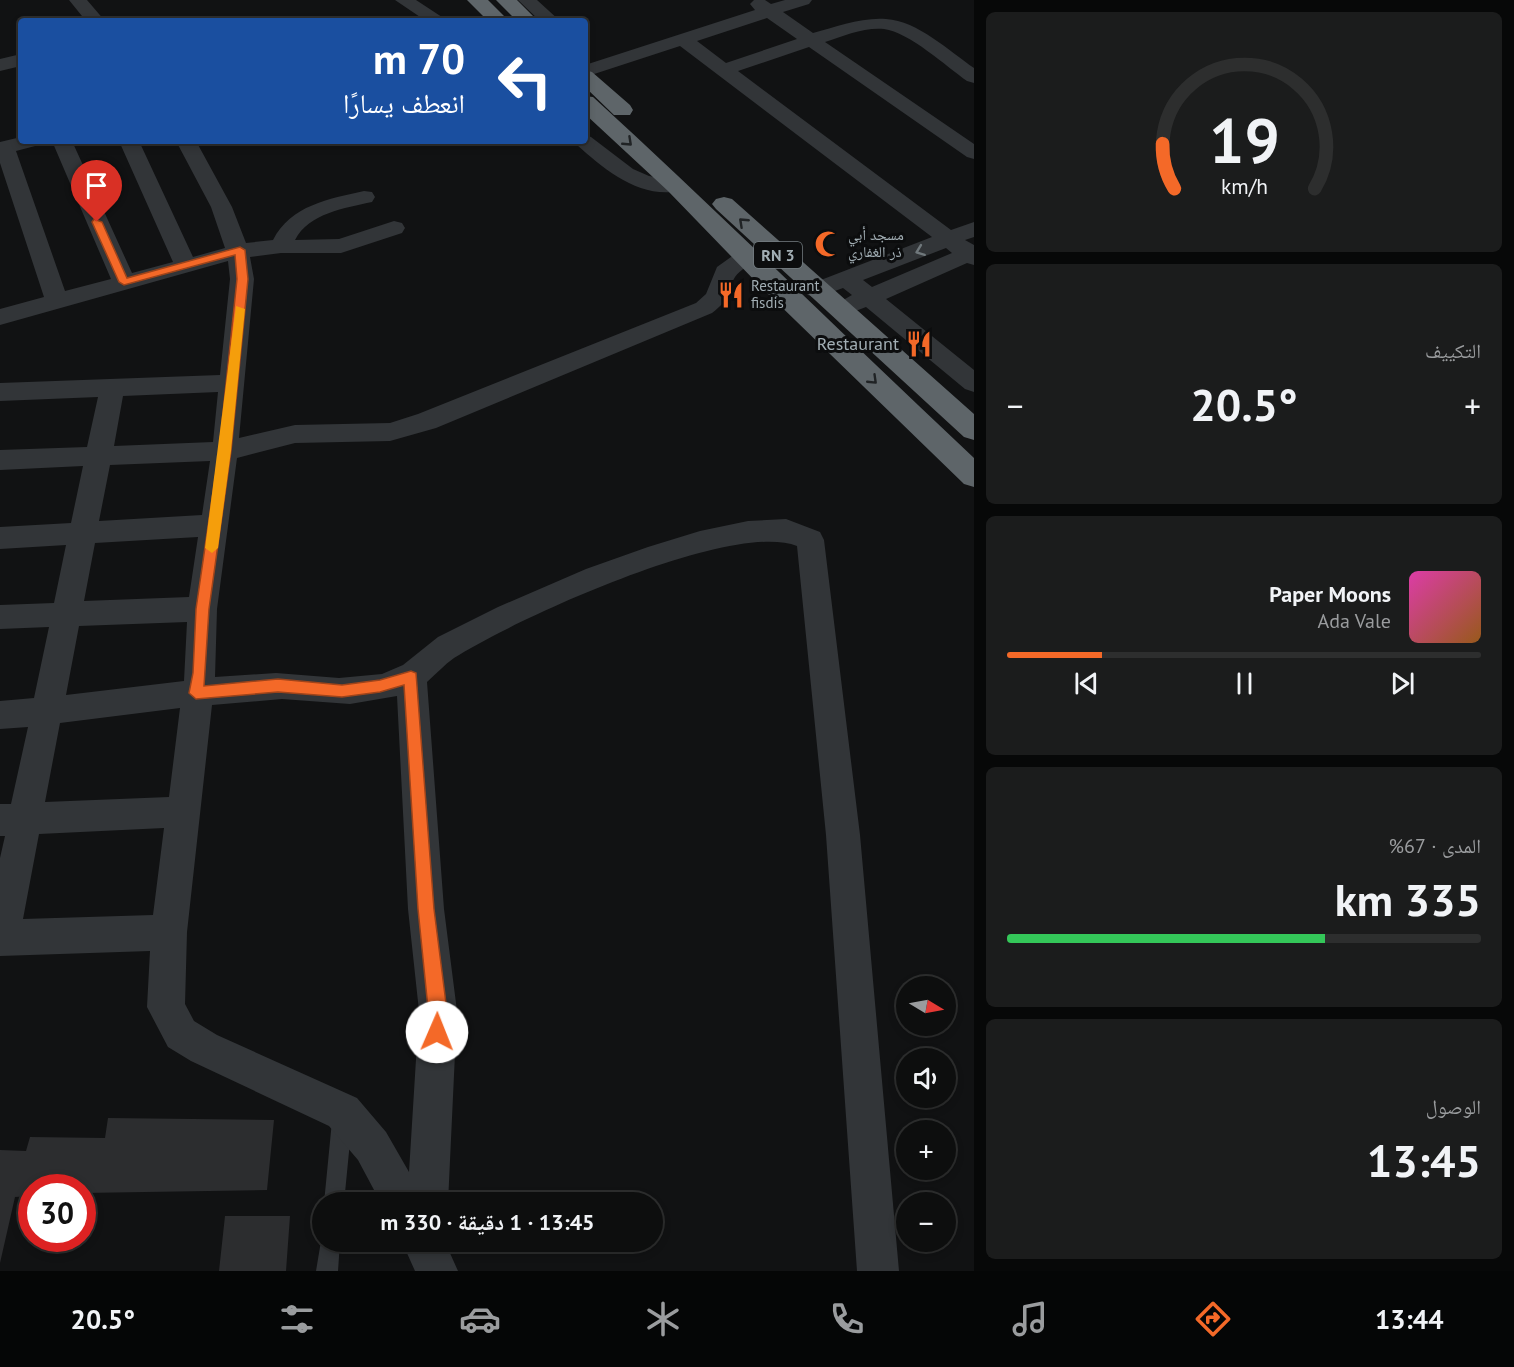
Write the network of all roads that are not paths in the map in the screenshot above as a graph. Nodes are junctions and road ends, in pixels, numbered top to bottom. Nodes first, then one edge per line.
1 (78, 0) edge
2 (405, 0) edge
3 (477, 0) edge
4 (506, 0) edge
5 (528, 0) edge
6 (803, 0) edge
7 (761, 5) edge
8 (93, 18) edge
9 (433, 18) edge
10 (496, 18) edge
11 (525, 18) edge
12 (548, 18) edge
13 (684, 40) junction
14 (813, 40) junction
15 (18, 61) edge
16 (0, 65) edge
17 (724, 70) junction
18 (590, 71) edge
19 (974, 77) edge
20 (588, 105) edge
21 (20, 144) edge
22 (63, 144) edge
23 (130, 144) edge
24 (188, 144) edge
25 (588, 144) edge
26 (3, 148) edge
27 (974, 153) edge
28 (676, 186) junction
29 (364, 197) dead end
30 (394, 228) dead end
31 (974, 229) edge
32 (949, 240) junction
33 (281, 246) junction
34 (240, 250) junction
35 (972, 255) edge
36 (746, 257) junction
37 (186, 265) junction
38 (847, 279) junction
39 (124, 282) junction
40 (816, 290) junction
41 (869, 297) junction
42 (57, 302) junction
43 (840, 310) junction
44 (0, 317) edge
45 (972, 379) edge
46 (232, 383) junction
47 (112, 388) junction
48 (1, 390) edge
49 (974, 430) edge
50 (225, 451) junction
51 (98, 456) junction
52 (0, 460) edge
53 (974, 476) edge
54 (215, 525) junction
55 (82, 532) junction
56 (0, 538) edge
57 (202, 609) junction
58 (67, 614) junction
59 (0, 617) edge
60 (411, 677) junction
61 (196, 693) junction
62 (47, 712) junction
63 (0, 715) edge
64 (183, 812) junction
65 (12, 819) edge
66 (169, 932) junction
67 (0, 938) edge
68 (343, 1112) junction
69 (335, 1192) edge
70 (397, 1192) edge
71 (428, 1192) edge
72 (329, 1252) edge
73 (327, 1271) edge
74 (878, 1271) edge

1 - 8 street
2 - 9 street
3 - 10 highway
4 - 11 highway
5 - 12 street
6 - 7 street
7 - 13 street
7 - 14 street
13 - 17 street
13 - 18 street
14 - 17 street
14 - 19 street
14 - 27 street
15 - 16 street
17 - 32 street
40 -> 18 highway, RN 3
20 -> 28 highway, RN 3
21 - 26 street
22 - 39 street
23 - 37 street
24 - 34 street
25 - 28 street
26 - 42 street
28 - 36 highway, RN 3
29 - 33 street
30 - 33 street
31 - 32 street
32 - 35 street
32 -> 38 street
33 - 34 street
34 - 37 street
34 - 46 street
35 - 41 street
36 - 50 street
36 -> 53 highway, RN 3
37 - 39 street
38 - 40 street
38 - 41 street
39 - 42 street
40 - 43 highway, RN 3
41 - 43 street
41 - 45 street
42 - 44 street
43 - 49 highway, RN 3
46 - 47 street
46 - 50 street
47 - 48 street
47 - 51 street
50 - 51 street
50 - 54 street
51 - 52 street
51 - 55 street
54 - 55 street
54 - 57 street
55 - 56 street
55 - 58 street
57 - 58 street
57 - 61 street
58 - 59 street
58 - 62 street
60 - 61 street
60 - 71 street
60 - 74 street
61 - 62 street
61 - 64 street
62 - 63 street
62 - 65 street
64 - 65 street
64 - 66 street
65 - 67 street
66 - 67 street
66 - 68 street
68 - 69 lane
68 - 70 street
72 - 73 lane

